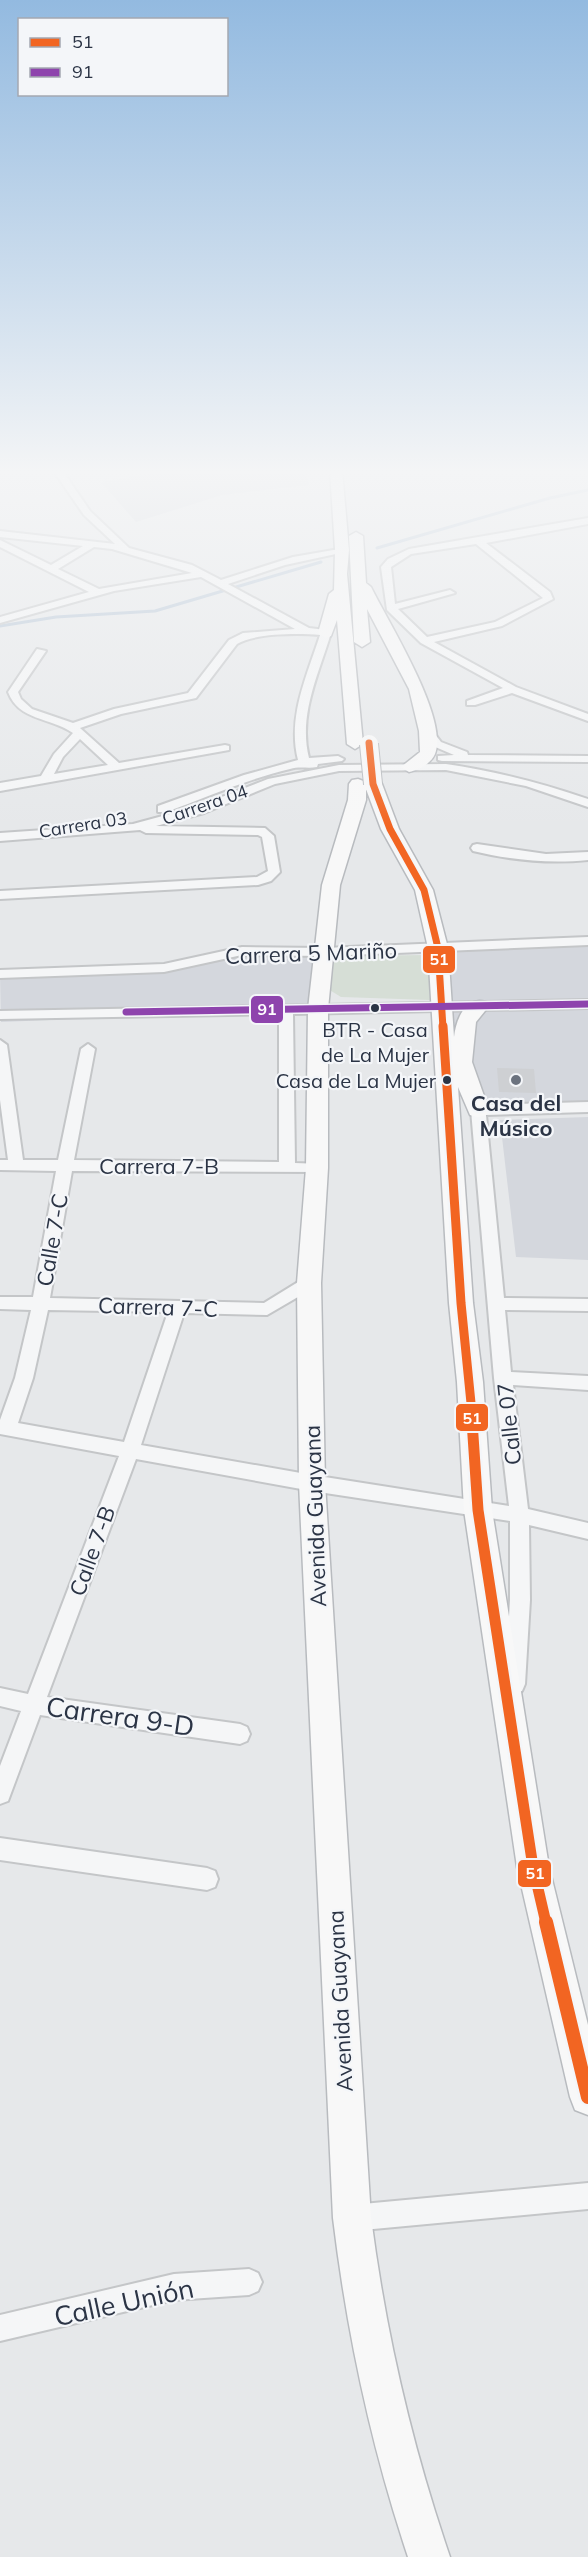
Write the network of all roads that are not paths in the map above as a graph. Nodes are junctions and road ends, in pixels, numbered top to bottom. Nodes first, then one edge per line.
1 (92, 589) edge
2 (109, 589) edge
3 (232, 589) edge
4 (336, 589) edge
5 (342, 589) edge
6 (359, 589) edge
7 (366, 589) edge
8 (389, 589) edge
9 (540, 589) edge
10 (99, 593) junction
11 (450, 593) dead end
12 (391, 608) junction
13 (0, 620) edge
14 (307, 631) junction
15 (326, 633) junction
16 (425, 641) junction
17 (41, 651) dead end
18 (363, 653) dead end
19 (365, 687) dead end
20 (512, 689) junction
21 (471, 703) dead end
22 (588, 718) edge
23 (75, 730) junction
24 (427, 731) junction
25 (362, 744) junction
26 (225, 748) dead end
27 (425, 758) junction
28 (497, 759) junction
29 (588, 759) edge
30 (304, 761) junction
31 (116, 766) junction
32 (409, 767) junction
33 (327, 770) junction
34 (44, 781) junction
35 (366, 784) junction
36 (0, 787) edge
37 (588, 803) edge
38 (133, 828) junction
39 (20, 835) junction
40 (0, 837) edge
41 (477, 848) dead end
42 (588, 856) edge
43 (0, 895) edge
44 (588, 942) edge
45 (438, 948) junction
46 (324, 952) junction
47 (0, 974) edge
48 (588, 1004) edge
49 (441, 1006) junction
50 (479, 1006) junction
51 (286, 1009) junction
52 (318, 1009) junction
53 (0, 1015) edge
54 (445, 1032) junction
55 (0, 1045) edge
56 (88, 1049) dead end
57 (462, 1060) junction
58 (448, 1089) junction
59 (588, 1107) edge
60 (478, 1110) junction
61 (8, 1165) edge
62 (64, 1166) junction
63 (287, 1168) junction
64 (317, 1168) junction
65 (309, 1283) junction
66 (0, 1303) edge
67 (41, 1304) junction
68 (498, 1304) junction
69 (588, 1305) edge
70 (178, 1306) junction
71 (503, 1378) junction
72 (588, 1383) edge
73 (3, 1428) edge
74 (130, 1450) junction
75 (312, 1483) junction
76 (478, 1510) junction
77 (519, 1515) junction
78 (588, 1531) edge
79 (0, 1697) edge
80 (35, 1705) junction
81 (240, 1734) dead end
82 (513, 1738) junction
83 (0, 1794) edge
84 (0, 1849) edge
85 (207, 1879) dead end
86 (588, 2097) edge
87 (588, 2196) edge
88 (352, 2218) junction
89 (249, 2282) dead end
90 (0, 2328) edge
91 (429, 2557) edge

1 - 10 street
2 - 10 street
3 - 14 street
4 - 15 highway
5 - 25 highway, Avenida Guayana
6 - 18 highway
7 - 24 highway
8 - 12 street
9 - 16 street
10 - 13 street
11 - 12 street
12 - 16 street
14 - 15 street
14 - 23 street
15 - 30 street
16 - 20 street
17 - 23 street
19 - 25 highway, Avenida Guayana
20 - 21 street
20 - 22 street
23 - 31 street
23 - 34 street
24 - 27 highway
24 - 28 street
25 - 35 highway, Avenida Guayana
26 - 31 street
27 - 28 street, Carrera 03
27 - 30 street, Carrera 03
27 - 32 highway
28 - 29 street
30 - 33 street
30 - 39 street, Carrera 03
31 - 34 street
32 - 33 street, Carrera 04
32 - 37 street, Carrera 04
33 - 38 street, Carrera 04
34 - 36 street
35 - 45 highway, Avenida Guayana
35 - 46 highway, Avenida Guayana
38 - 39 street, Carrera 04
38 - 43 street
39 - 40 street, Carrera 04
41 - 42 street
44 - 45 street, Carrera 5 Mariño
45 - 46 street, Carrera 5 Mariño
45 - 49 highway, Avenida Guayana
46 - 47 street, Carrera 5 Mariño
46 - 52 highway, Avenida Guayana
48 - 50 street
49 - 50 street
49 - 52 street
49 - 54 highway, Avenida Guayana
50 - 57 highway
51 - 52 street
51 - 53 street
51 - 63 street
52 - 64 highway, Avenida Guayana
54 - 57 highway
54 - 58 highway, Avenida Guayana
55 - 61 street
56 - 62 street, Calle 7-C
57 - 58 highway
57 - 60 highway
58 - 76 highway, Avenida Guayana
59 - 60 street
60 - 68 street, Calle 07
61 - 62 street, Carrera 7-B
62 - 63 street, Carrera 7-B
62 - 67 street, Calle 7-C
63 - 64 street, Carrera 7-B
64 - 65 highway, Avenida Guayana
65 - 70 street, Carrera 7-C
65 - 75 highway, Avenida Guayana
66 - 67 street, Carrera 7-C
67 - 70 street, Carrera 7-C
67 - 73 street, Calle 7-C
68 - 69 street
68 - 71 street, Calle 07
70 - 74 street, Calle 7-B
71 - 72 street
71 - 77 street, Calle 07
73 - 74 street
74 - 75 street
74 - 80 street, Calle 7-B
75 - 76 street
75 - 88 highway, Avenida Guayana
76 - 77 street
76 - 82 highway, Avenida Guayana
77 - 78 street
77 - 82 street, Calle 07
79 - 80 street, Carrera 9-D
80 - 81 street, Carrera 9-D
80 - 83 street, Calle 7-B
82 - 86 highway, Avenida Guayana
84 - 85 street
87 - 88 street
88 - 91 highway, Avenida Guayana
89 - 90 street, Calle Unión

